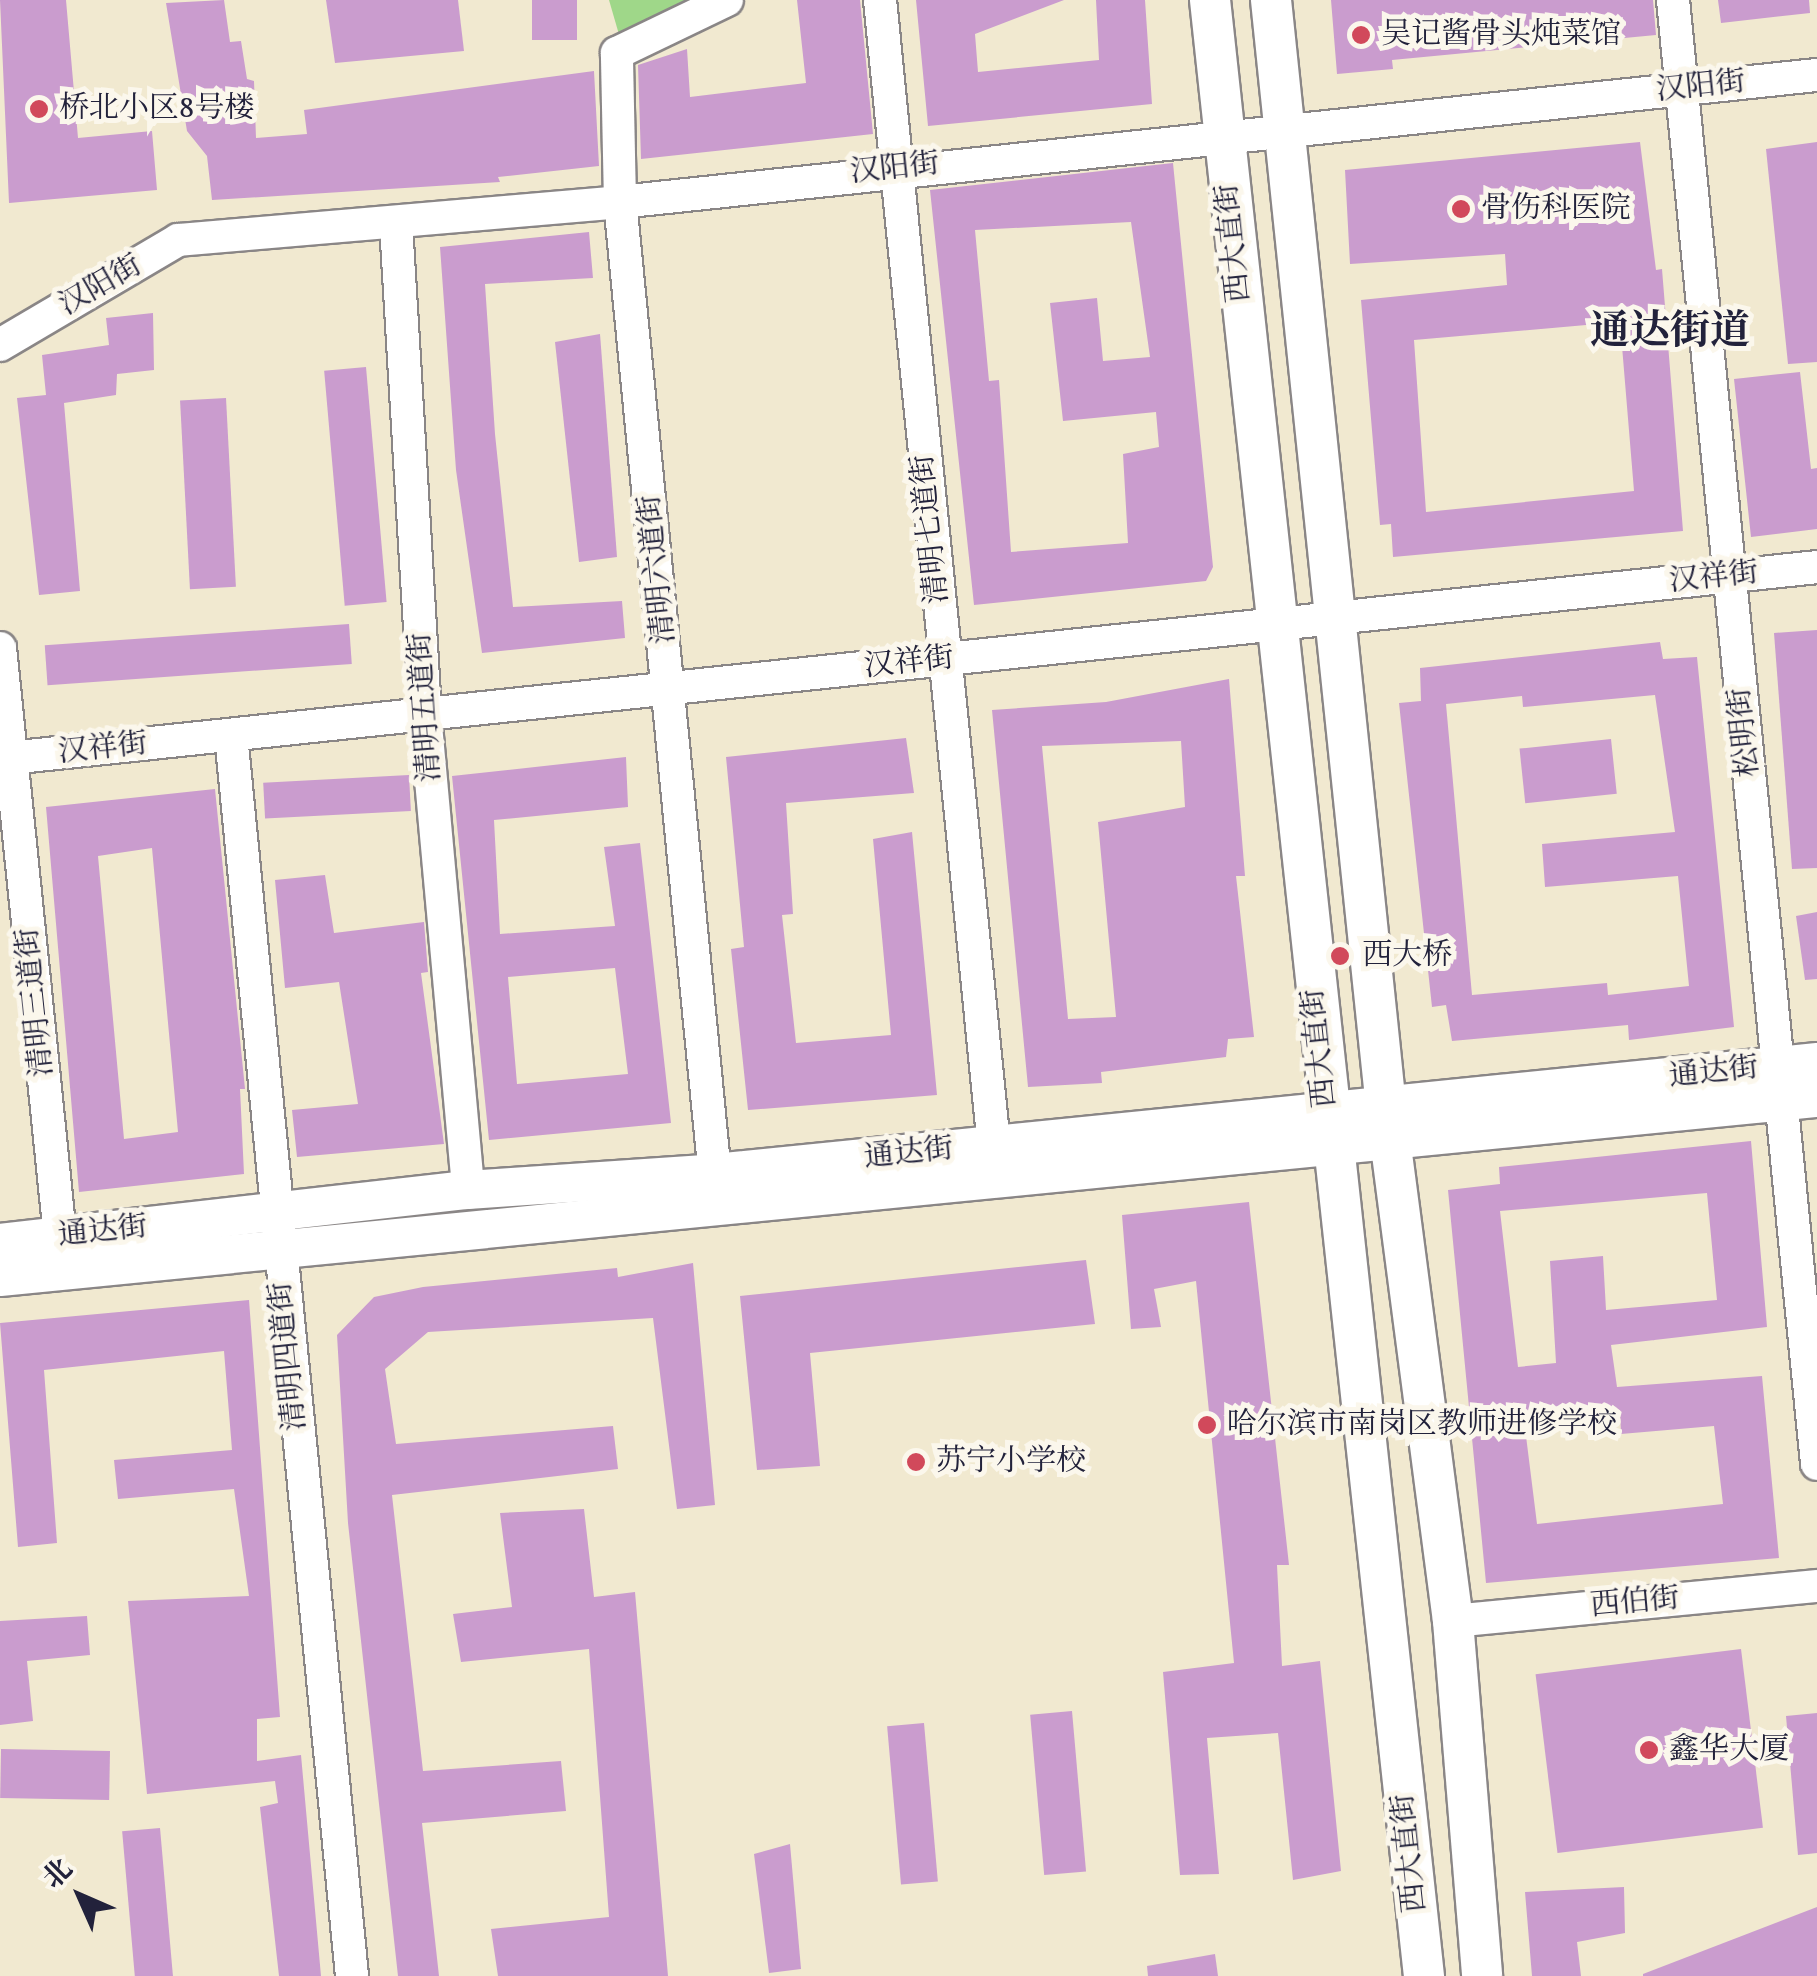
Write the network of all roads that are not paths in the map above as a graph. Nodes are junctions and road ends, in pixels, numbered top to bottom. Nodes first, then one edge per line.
1 (727, 0) edge
2 (880, 0) edge
3 (1210, 0) edge
4 (1270, 0) edge
5 (1673, 0) edge
6 (1817, 75) edge
7 (1682, 88) junction
8 (1281, 131) junction
9 (1222, 137) junction
10 (894, 168) junction
11 (620, 202) junction
12 (396, 224) junction
13 (0, 345) edge
14 (1817, 567) edge
15 (1730, 576) junction
16 (1331, 618) junction
17 (1277, 624) junction
18 (0, 648) edge
19 (944, 660) junction
20 (670, 688) junction
21 (425, 714) junction
22 (231, 735) junction
23 (6, 759) edge
24 (1817, 1062) edge
25 (1792, 1089) edge
26 (1388, 1127) junction
27 (1328, 1132) junction
28 (995, 1162) junction
29 (717, 1189) junction
30 (468, 1190) junction
31 (277, 1231) junction
32 (60, 1236) junction
33 (0, 1243) edge
34 (0, 1278) edge
35 (1817, 1464) edge
36 (1817, 1586) edge
37 (1453, 1621) junction
38 (352, 1976) edge
39 (1424, 1976) edge
40 (1482, 1976) edge

1 - 11 street, 清明六道街
2 - 10 street, 清明七道街
3 - 9 main road, 西大直街
4 - 8 main road, 西大直街
5 - 7 street, 松明街
6 - 7 street, 汉阳街
7 - 8 street, 汉阳街
7 - 15 street, 松明街
8 - 9 street, 汉阳街
8 - 16 main road, 西大直街
9 - 10 street, 汉阳街
9 - 17 main road, 西大直街
10 - 11 street, 汉阳街
10 - 19 street, 清明七道街
11 - 12 street, 汉阳街
11 - 20 street, 清明六道街
12 - 13 street, 汉阳街
12 - 21 street, 清明五道街
14 - 15 street, 汉祥街
15 - 16 street, 汉祥街
15 - 25 street, 松明街
16 - 17 street, 汉祥街
16 - 26 main road, 西大直街
17 - 19 street, 汉祥街
17 - 27 main road, 西大直街
18 - 23 street, 清明三道街
19 - 20 street, 汉祥街
19 - 28 street, 清明七道街
20 - 21 street, 汉祥街
20 - 29 street, 清明六道街
21 - 22 street, 汉祥街
21 - 30 street, 清明五道街
22 - 23 street, 汉祥街
22 - 31 street, 清明四道街
23 - 32 street, 清明三道街
24 - 25 main road, 通达街
25 - 26 main road, 通达街
25 - 35 street, 松明街
26 - 27 main road, 通达街
26 - 37 main road, 西大直街
27 - 28 main road, 通达街
27 - 39 main road, 西大直街
28 - 29 main road, 通达街
29 - 30 main road, 通达街
29 - 31 main road, 通达街
30 - 31 main road, 通达街
31 - 32 main road, 通达街
31 - 34 main road, 通达街
31 - 38 street, 清明四道街
32 - 33 main road, 通达街
36 - 37 street, 西伯街
37 - 40 main road, 西大直街

